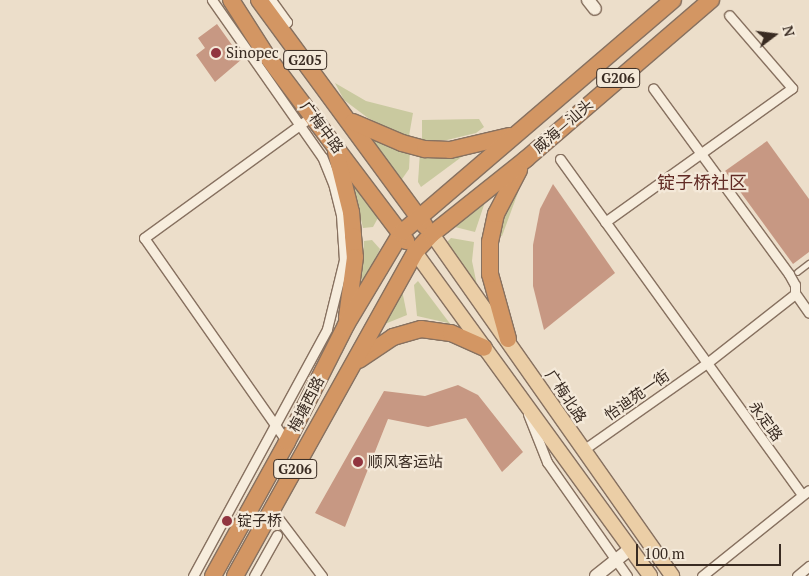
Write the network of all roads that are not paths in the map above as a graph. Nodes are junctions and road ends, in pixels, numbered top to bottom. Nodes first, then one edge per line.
1 (212, 0) edge
2 (231, 0) edge
3 (259, 0) edge
4 (271, 0) edge
5 (673, 0) edge
6 (711, 0) edge
7 (728, 15) dead end
8 (280, 28) junction
9 (653, 88) dead end
10 (308, 120) junction
11 (351, 121) junction
12 (515, 134) junction
13 (332, 140) junction
14 (700, 152) junction
15 (378, 158) junction
16 (526, 159) junction
17 (560, 159) dead end
18 (357, 173) junction
19 (419, 217) junction
20 (605, 222) junction
21 (401, 233) junction
22 (432, 234) junction
23 (415, 252) junction
24 (809, 263) edge
25 (797, 272) dead end
26 (795, 293) junction
27 (809, 314) edge
28 (346, 325) junction
29 (508, 339) junction
30 (484, 348) junction
31 (355, 362) junction
32 (707, 363) junction
33 (520, 396) junction
34 (275, 423) junction
35 (287, 442) junction
36 (583, 450) junction
37 (806, 492) edge
38 (272, 510) junction
39 (277, 535) dead end
40 (630, 550) junction
41 (616, 560) junction
42 (809, 566) edge
43 (193, 576) edge
44 (213, 576) edge
45 (235, 576) edge
46 (254, 576) edge
47 (322, 576) edge
48 (596, 576) edge
49 (627, 576) edge
50 (650, 576) edge
51 (672, 576) edge
52 (702, 576) edge
53 (797, 576) edge

1 - 10 street
2 - 10 highway, 广梅中路 / G205
3 - 8 highway, 广梅中路 / G205
4 - 8 street
5 - 12 highway, 威海—汕头 / G206
6 - 16 highway, 威海—汕头 / G206
7 - 14 street
8 - 11 highway, 广梅中路 / G205
9 - 14 street
10 - 13 highway, 广梅中路 / G205
10 - 34 street
10 - 34 street
11 - 12 highway
11 - 15 highway, 广梅中路 / G205
12 - 19 highway, 威海—汕头 / G206
13 - 18 highway, 广梅中路 / G205
13 - 28 highway
14 - 20 street
14 - 26 street
15 - 18 highway
15 - 19 highway, 广梅中路 / G205
16 - 22 highway, 威海—汕头 / G206
16 - 29 highway
17 - 20 street, 永定路
18 - 21 highway, 广梅中路 / G205
19 - 21 highway, 威海—汕头 / G206
19 - 22 highway, 广梅中路 / G205
20 - 32 street, 永定路
21 - 23 highway, 广梅中路 / G205
21 - 28 highway, 梅塘西路 / G206
22 - 23 highway, 威海—汕头 / G206
22 - 29 main road, 广梅北路
23 - 30 main road
23 - 31 highway, 梅塘西路 / G206
24 - 25 lane
26 - 27 street
26 - 32 street, 怡迪苑一街
28 - 35 highway, 梅塘西路 / G206
29 - 36 main road, 广梅北路
30 - 31 highway
30 - 33 main road
31 - 38 highway, 梅塘西路 / G206
32 - 36 street, 怡迪苑一街
32 - 37 street, 永定路
33 - 40 main road
33 - 41 street
34 - 35 street
34 - 43 street
35 - 44 highway, 梅塘西路 / G206
36 - 51 main road, 广梅北路
37 - 52 street
38 - 45 highway, 梅塘西路 / G206
38 - 47 street
39 - 46 street
40 - 41 street
40 - 50 main road
41 - 48 street
41 - 49 street
42 - 53 street

